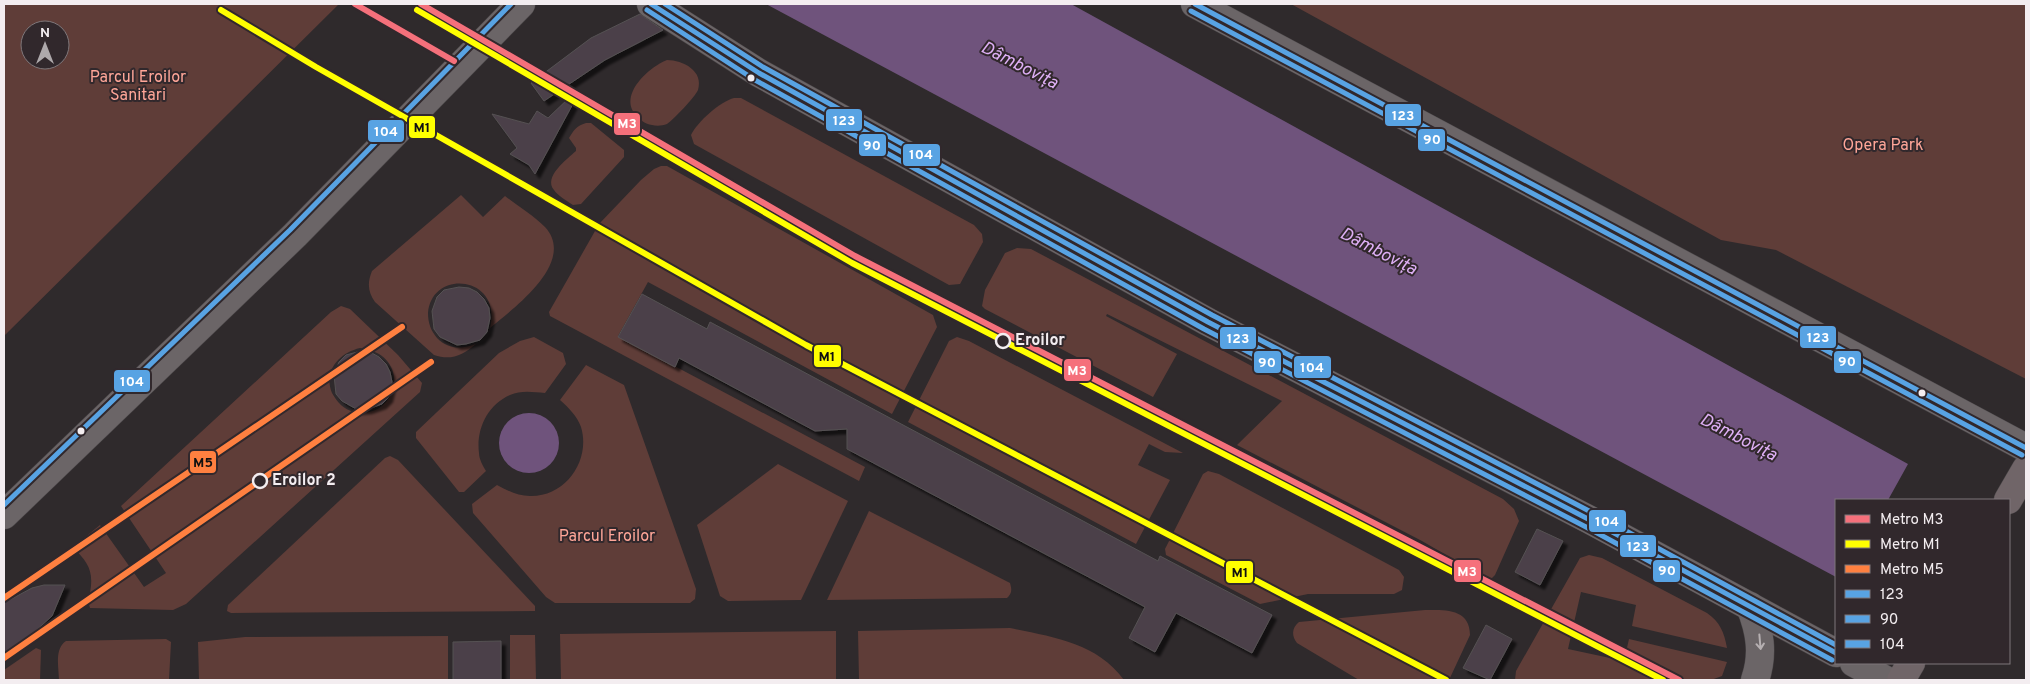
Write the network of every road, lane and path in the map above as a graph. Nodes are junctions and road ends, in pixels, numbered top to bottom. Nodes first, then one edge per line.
1 (521, 4) edge
2 (651, 4) edge
3 (1195, 4) edge
4 (2026, 448) edge
5 (2026, 469) edge
6 (2009, 499) edge
7 (4, 514) edge
8 (1750, 606) junction
9 (1835, 652) edge
10 (1856, 664) edge
11 (1911, 664) edge
12 (1755, 680) edge
13 (1886, 680) edge
14 (1901, 680) edge

1 - 7 main road
2 - 8 main road
3 - 4 main road
5 - 6 main road
8 - 9 main road
8 -> 12 main road
10 - 13 main road
11 - 14 main road

